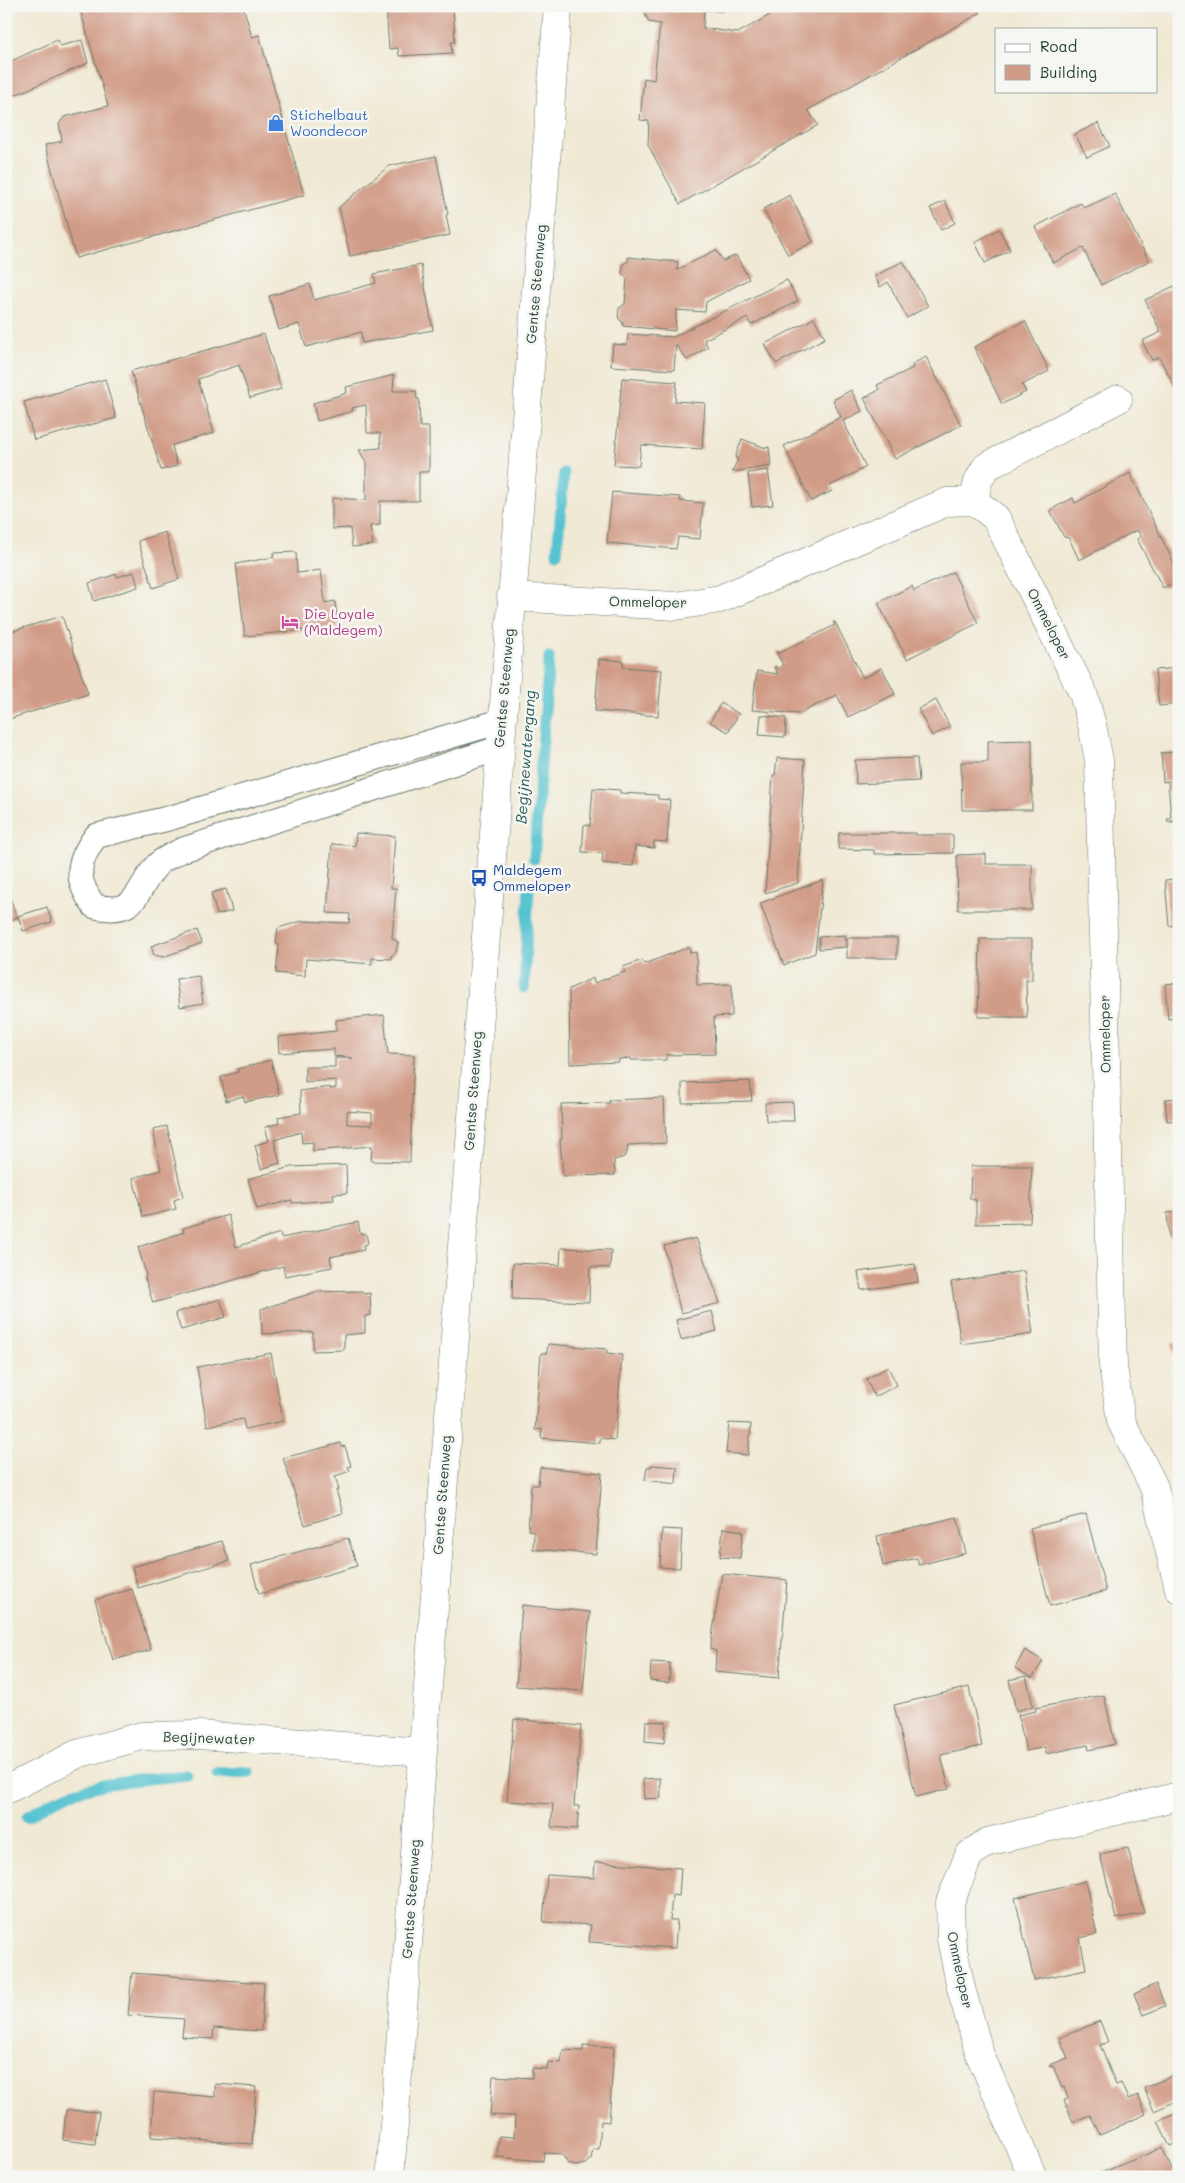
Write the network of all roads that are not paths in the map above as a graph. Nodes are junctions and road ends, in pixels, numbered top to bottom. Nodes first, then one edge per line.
1 (558, 6) edge
2 (1118, 399) dead end
3 (974, 501) junction
4 (512, 597) junction
5 (502, 721) junction
6 (500, 748) junction
7 (1179, 1589) edge
8 (422, 1752) junction
9 (6, 1790) edge
10 (1179, 1796) edge
11 (390, 2177) edge
12 (1033, 2177) edge

1 - 4 street, Gentse Steenweg
2 - 3 street
3 - 4 street, Ommeloper
3 - 7 street, Ommeloper
4 - 5 street, Gentse Steenweg
5 - 6 street, Gentse Steenweg
5 - 6 lane
6 - 8 street, Gentse Steenweg
8 - 9 street, Begijnewater
8 - 11 street, Gentse Steenweg
10 - 12 street, Ommeloper

